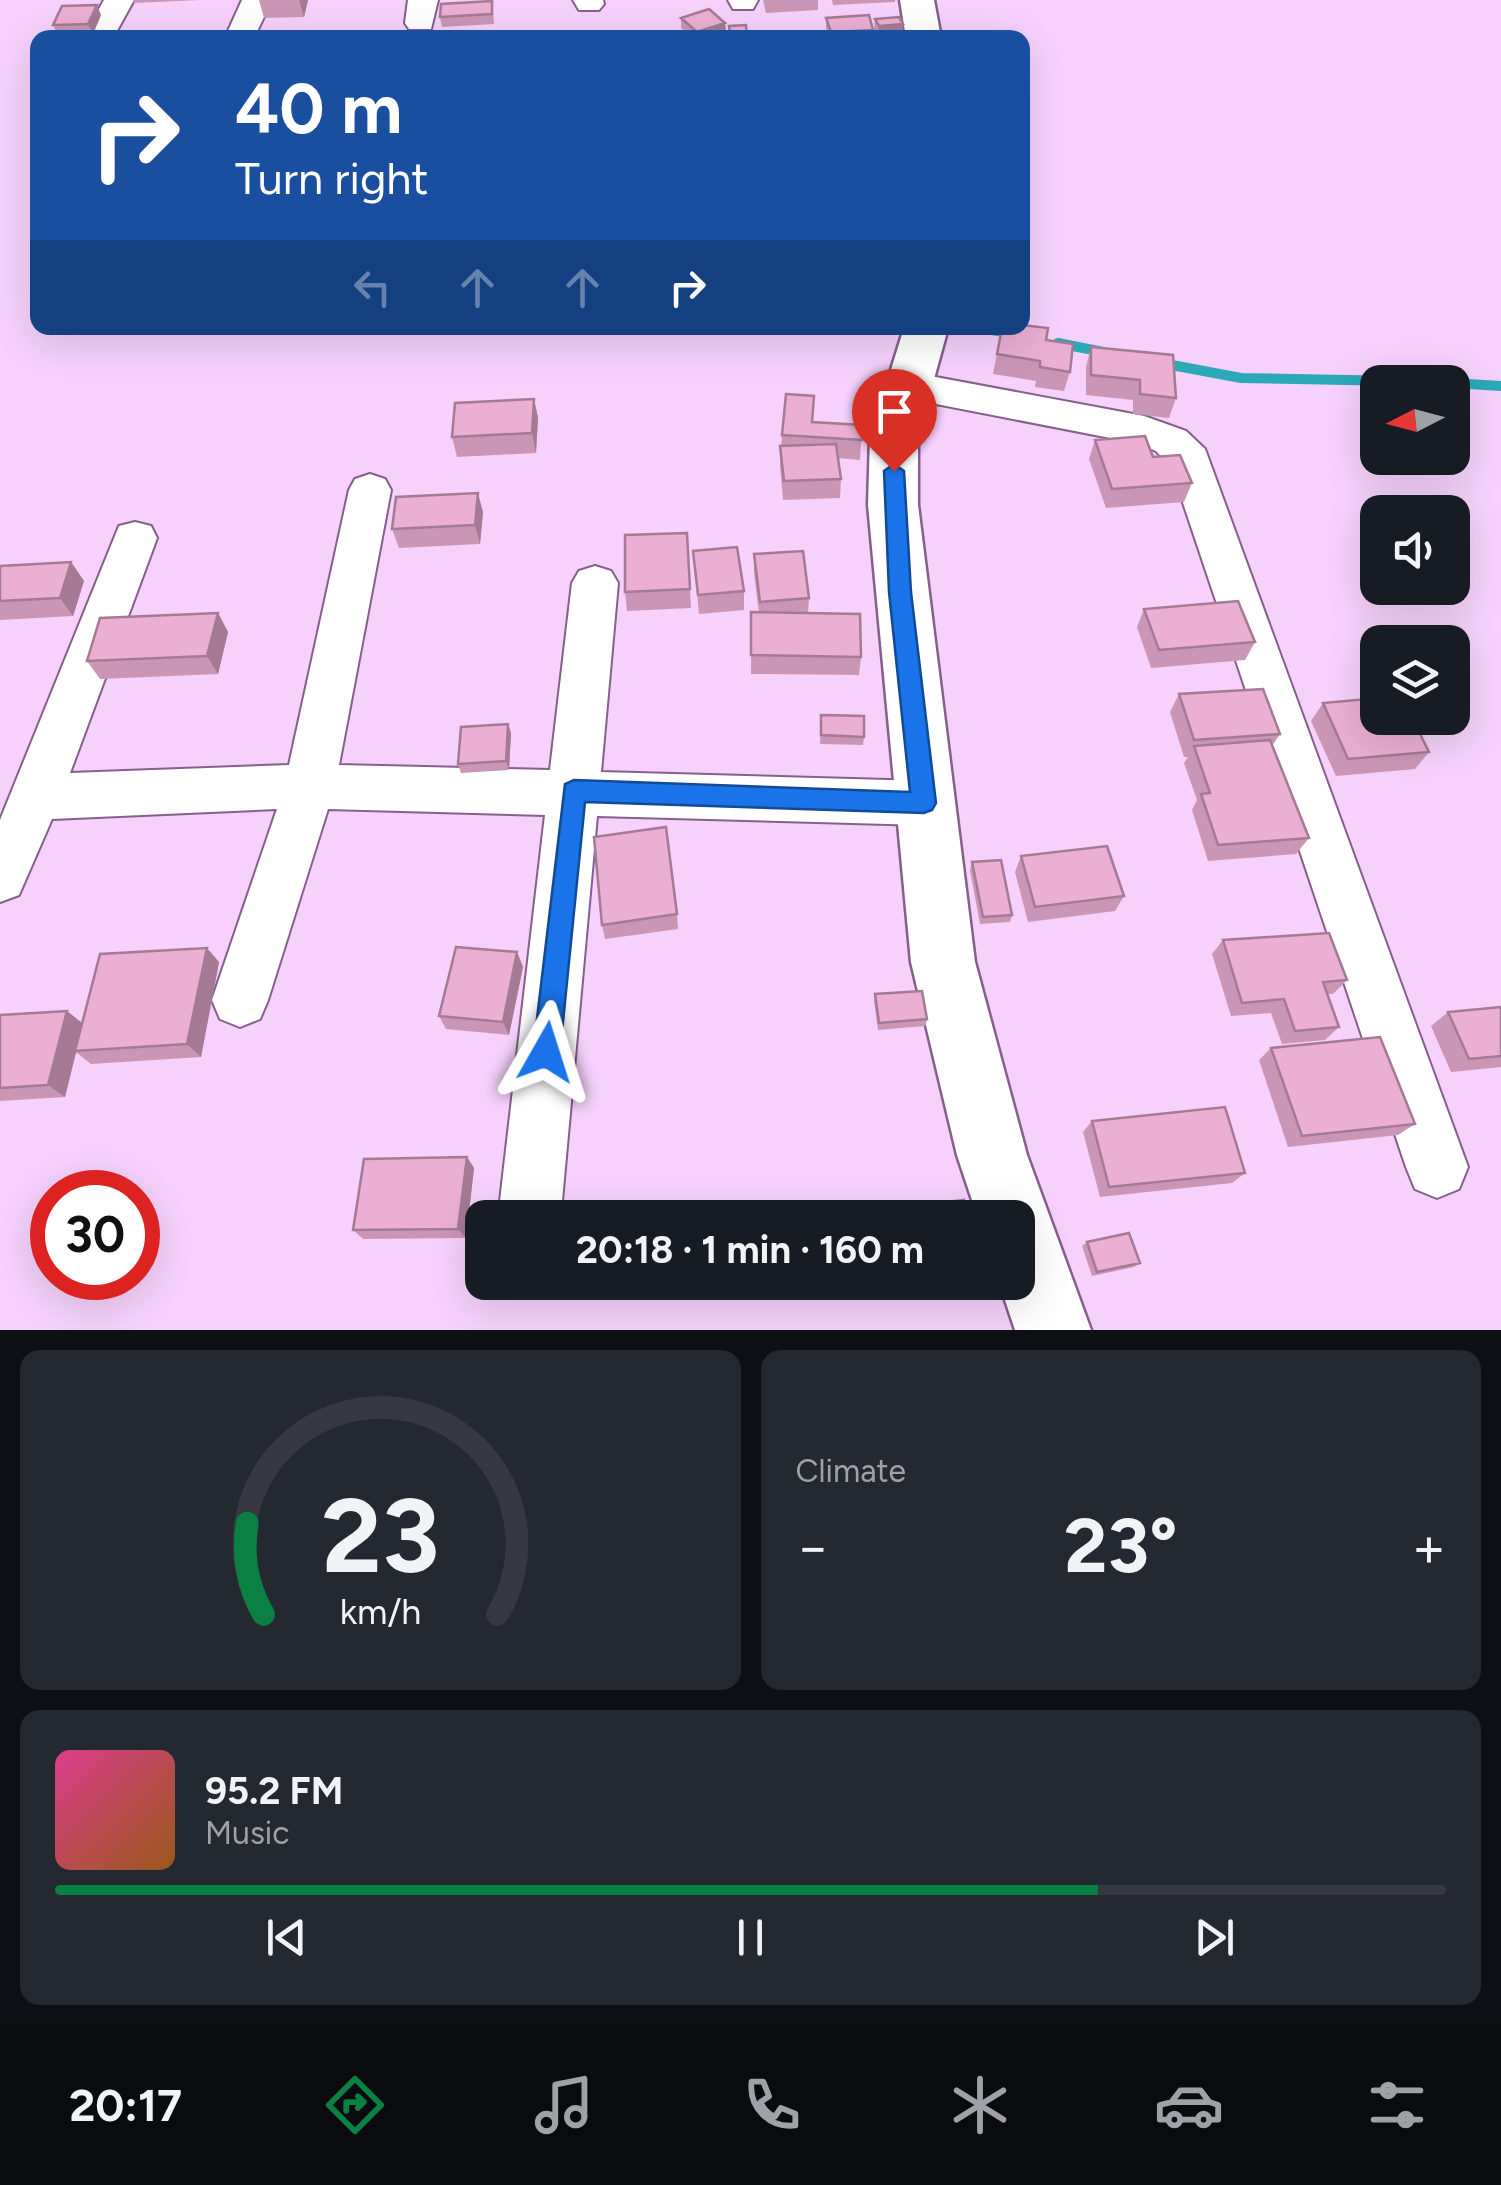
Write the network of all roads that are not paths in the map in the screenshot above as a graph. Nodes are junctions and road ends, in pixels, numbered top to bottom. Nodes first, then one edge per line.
1 (118, 0) edge
2 (258, 0) edge
3 (916, 0) edge
4 (102, 30) edge
5 (243, 30) edge
6 (922, 30) edge
7 (924, 335) edge
8 (909, 386) junction
9 (370, 490) dead end
10 (134, 538) dead end
11 (596, 583) dead end
12 (310, 786) junction
13 (574, 791) junction
14 (36, 797) junction
15 (924, 803) junction
16 (0, 878) edge
17 (240, 1000) dead end
18 (1438, 1167) dead end
19 (531, 1200) edge
20 (1008, 1200) edge
21 (1035, 1276) edge
22 (1054, 1330) edge

1 - 4 street
2 - 5 street
3 - 6 main road
7 - 8 main road
8 - 15 main road
8 - 18 street
9 - 12 street
10 - 14 street
11 - 13 street
12 - 13 street
12 - 14 street
12 - 17 street
13 - 15 street
13 - 19 street
14 - 16 street
15 - 20 main road
21 - 22 main road

